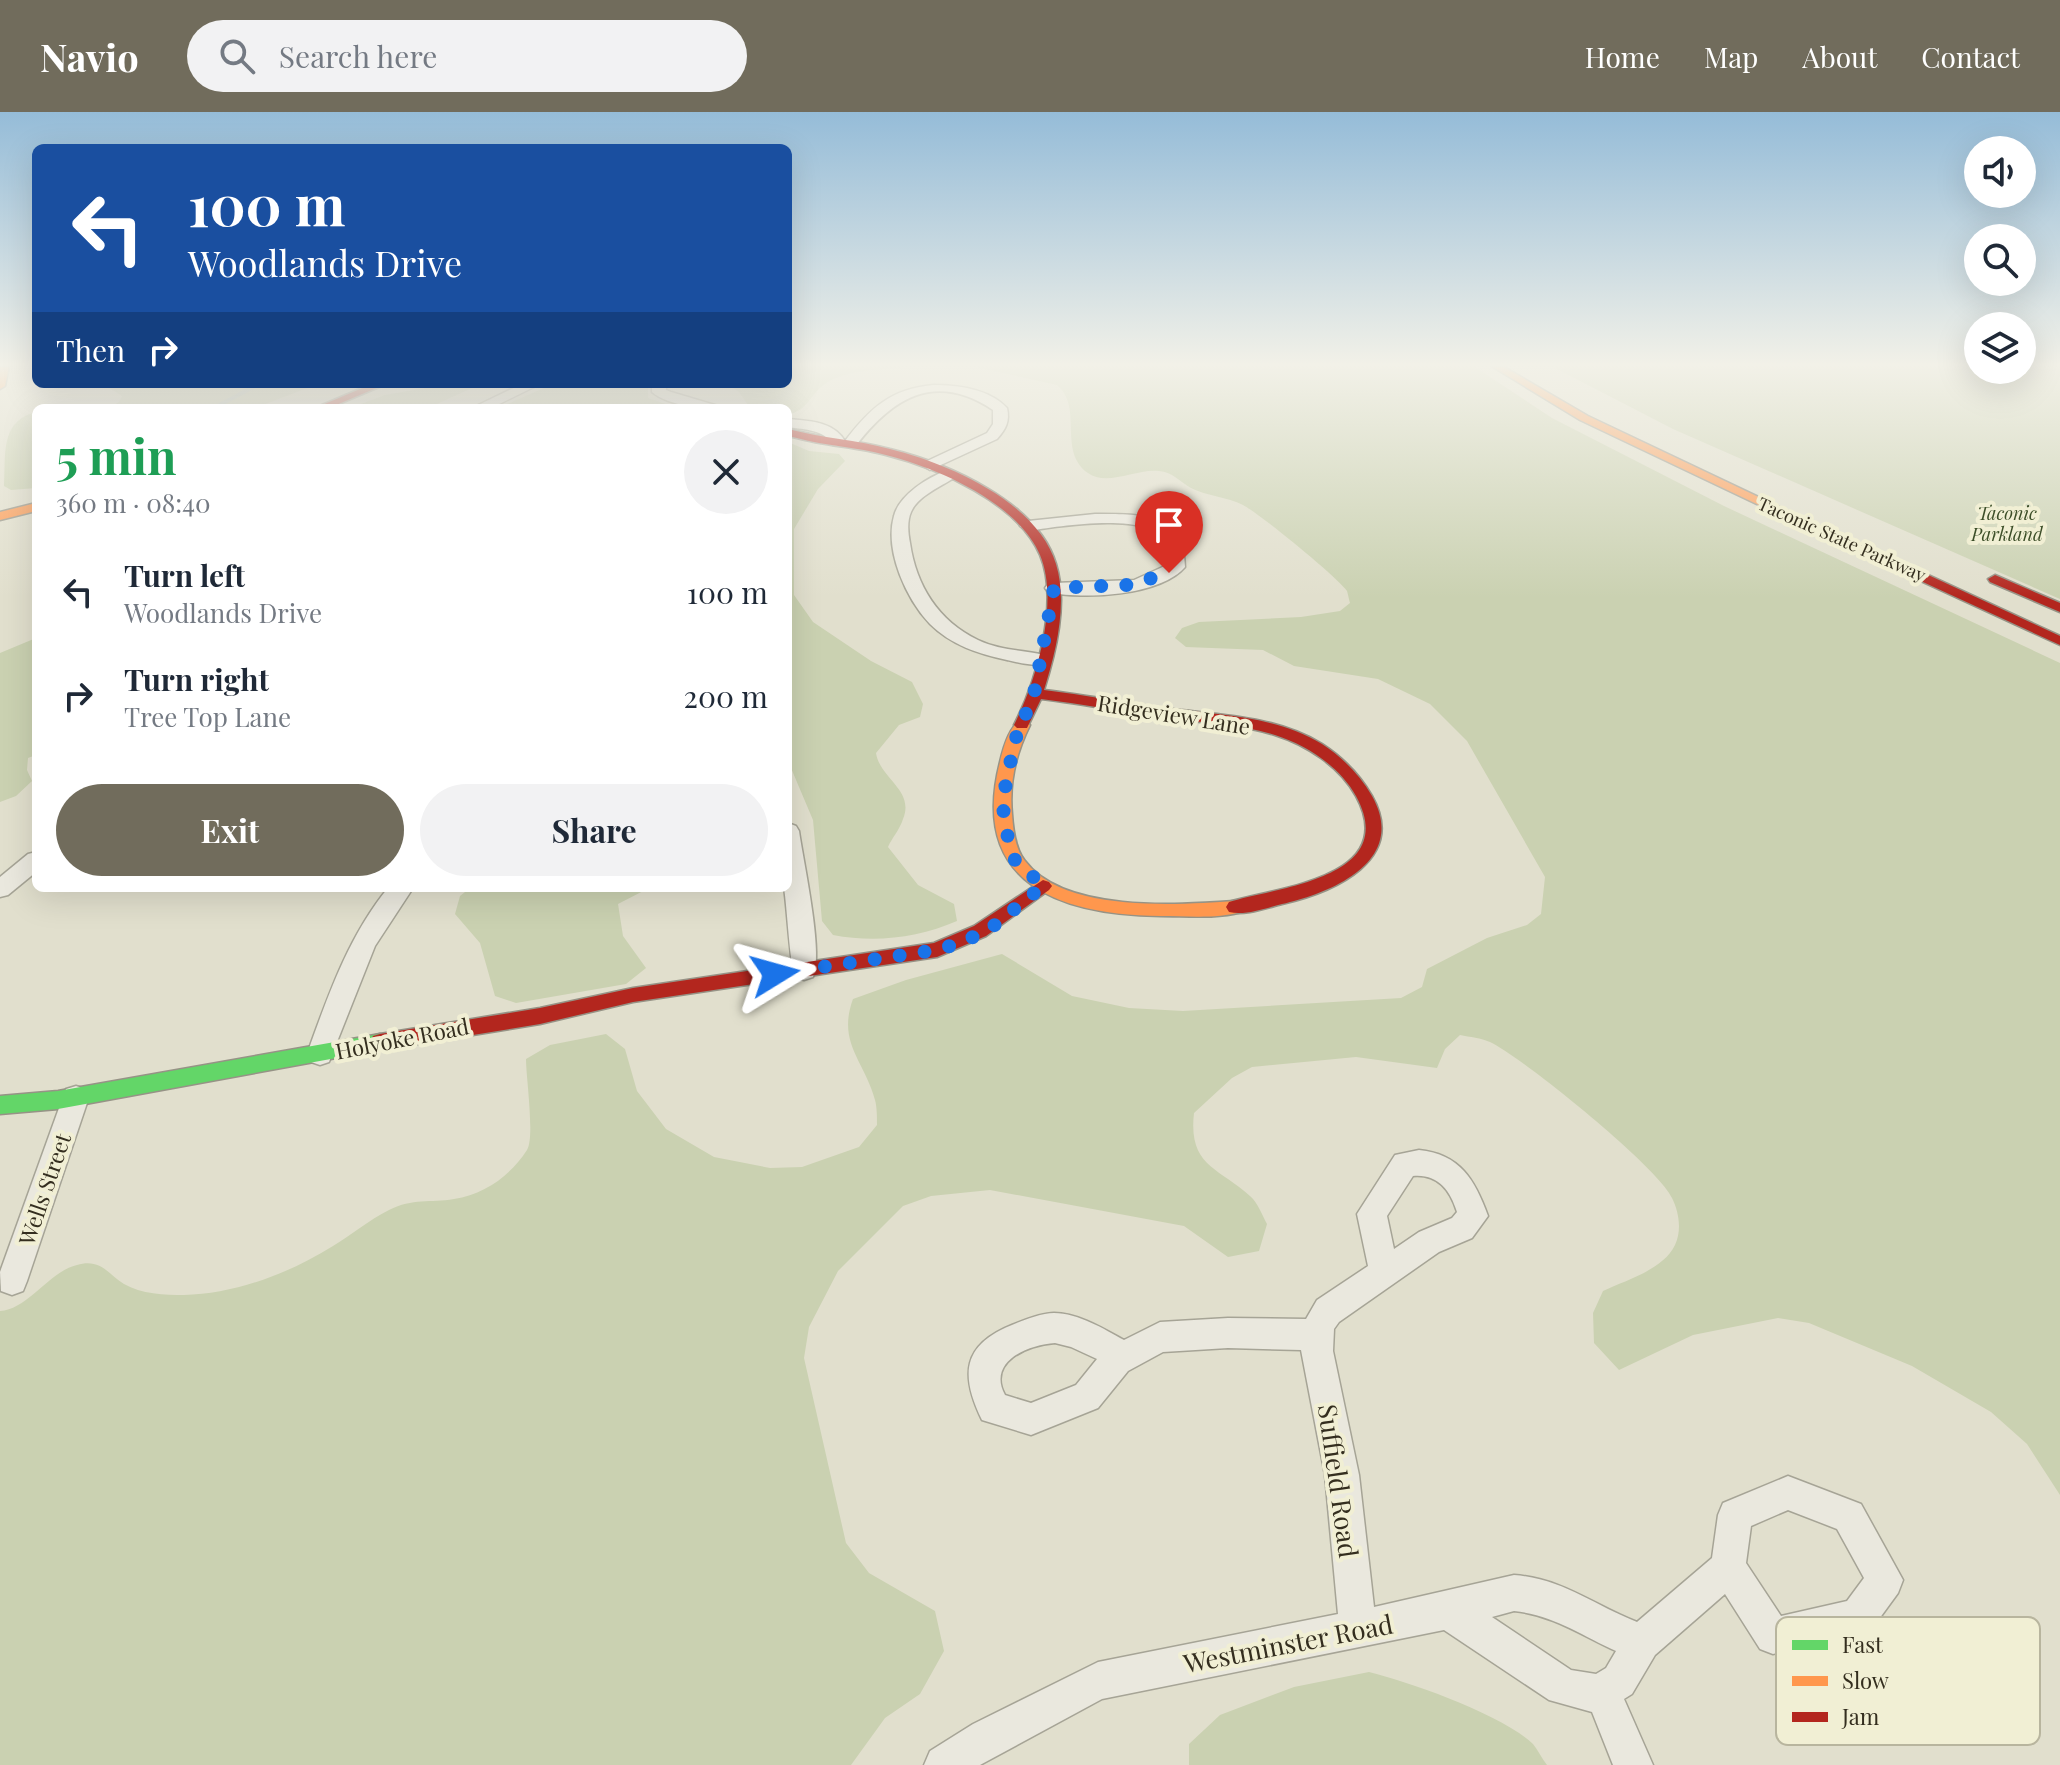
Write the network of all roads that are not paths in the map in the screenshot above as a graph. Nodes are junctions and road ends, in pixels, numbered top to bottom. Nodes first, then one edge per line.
1 (848, 444) edge
2 (975, 444) edge
3 (1637, 444) edge
4 (930, 465) junction
5 (949, 475) junction
6 (32, 508) edge
7 (0, 516) edge
8 (1028, 526) junction
9 (1982, 573) dead end
10 (1054, 588) junction
11 (2060, 608) edge
12 (2060, 641) edge
13 (1043, 660) junction
14 (1034, 694) junction
15 (792, 860) edge
16 (32, 863) edge
17 (1043, 886) junction
18 (0, 889) edge
19 (398, 892) edge
20 (804, 970) junction
21 (320, 1054) junction
22 (76, 1097) junction
23 (0, 1105) edge
24 (1384, 1273) dead end
25 (12, 1281) dead end
26 (1318, 1335) junction
27 (1124, 1357) dead end
28 (1728, 1567) junction
29 (1447, 1611) junction
30 (1858, 1617) edge
31 (1358, 1628) junction
32 (1776, 1635) edge
33 (1642, 1642) junction
34 (1602, 1692) junction
35 (944, 1765) edge
36 (1633, 1765) edge

1 - 4 main road
2 - 4 street
3 - 12 main road, Taconic State Parkway
4 - 5 main road
5 - 8 main road
5 - 13 street
6 - 7 main road
8 - 10 main road
8 - 10 street
9 - 11 main road
10 - 13 main road
13 - 14 main road
14 - 17 main road
14 - 17 main road, Ridgeview Lane
15 - 20 street
16 - 18 street
17 - 20 main road, Holyoke Road
19 - 21 street
20 - 21 main road, Holyoke Road
21 - 22 main road, Holyoke Road
22 - 23 main road, Holyoke Road
22 - 25 street, Wells Street
24 - 26 street
26 - 27 street
26 - 31 street, Suffield Road
28 - 30 street
28 - 32 street
28 - 33 street
29 - 31 street, Westminster Road
29 - 33 street, Westminster Road
29 - 34 street
31 - 35 street, Westminster Road
33 - 34 street
34 - 36 street

